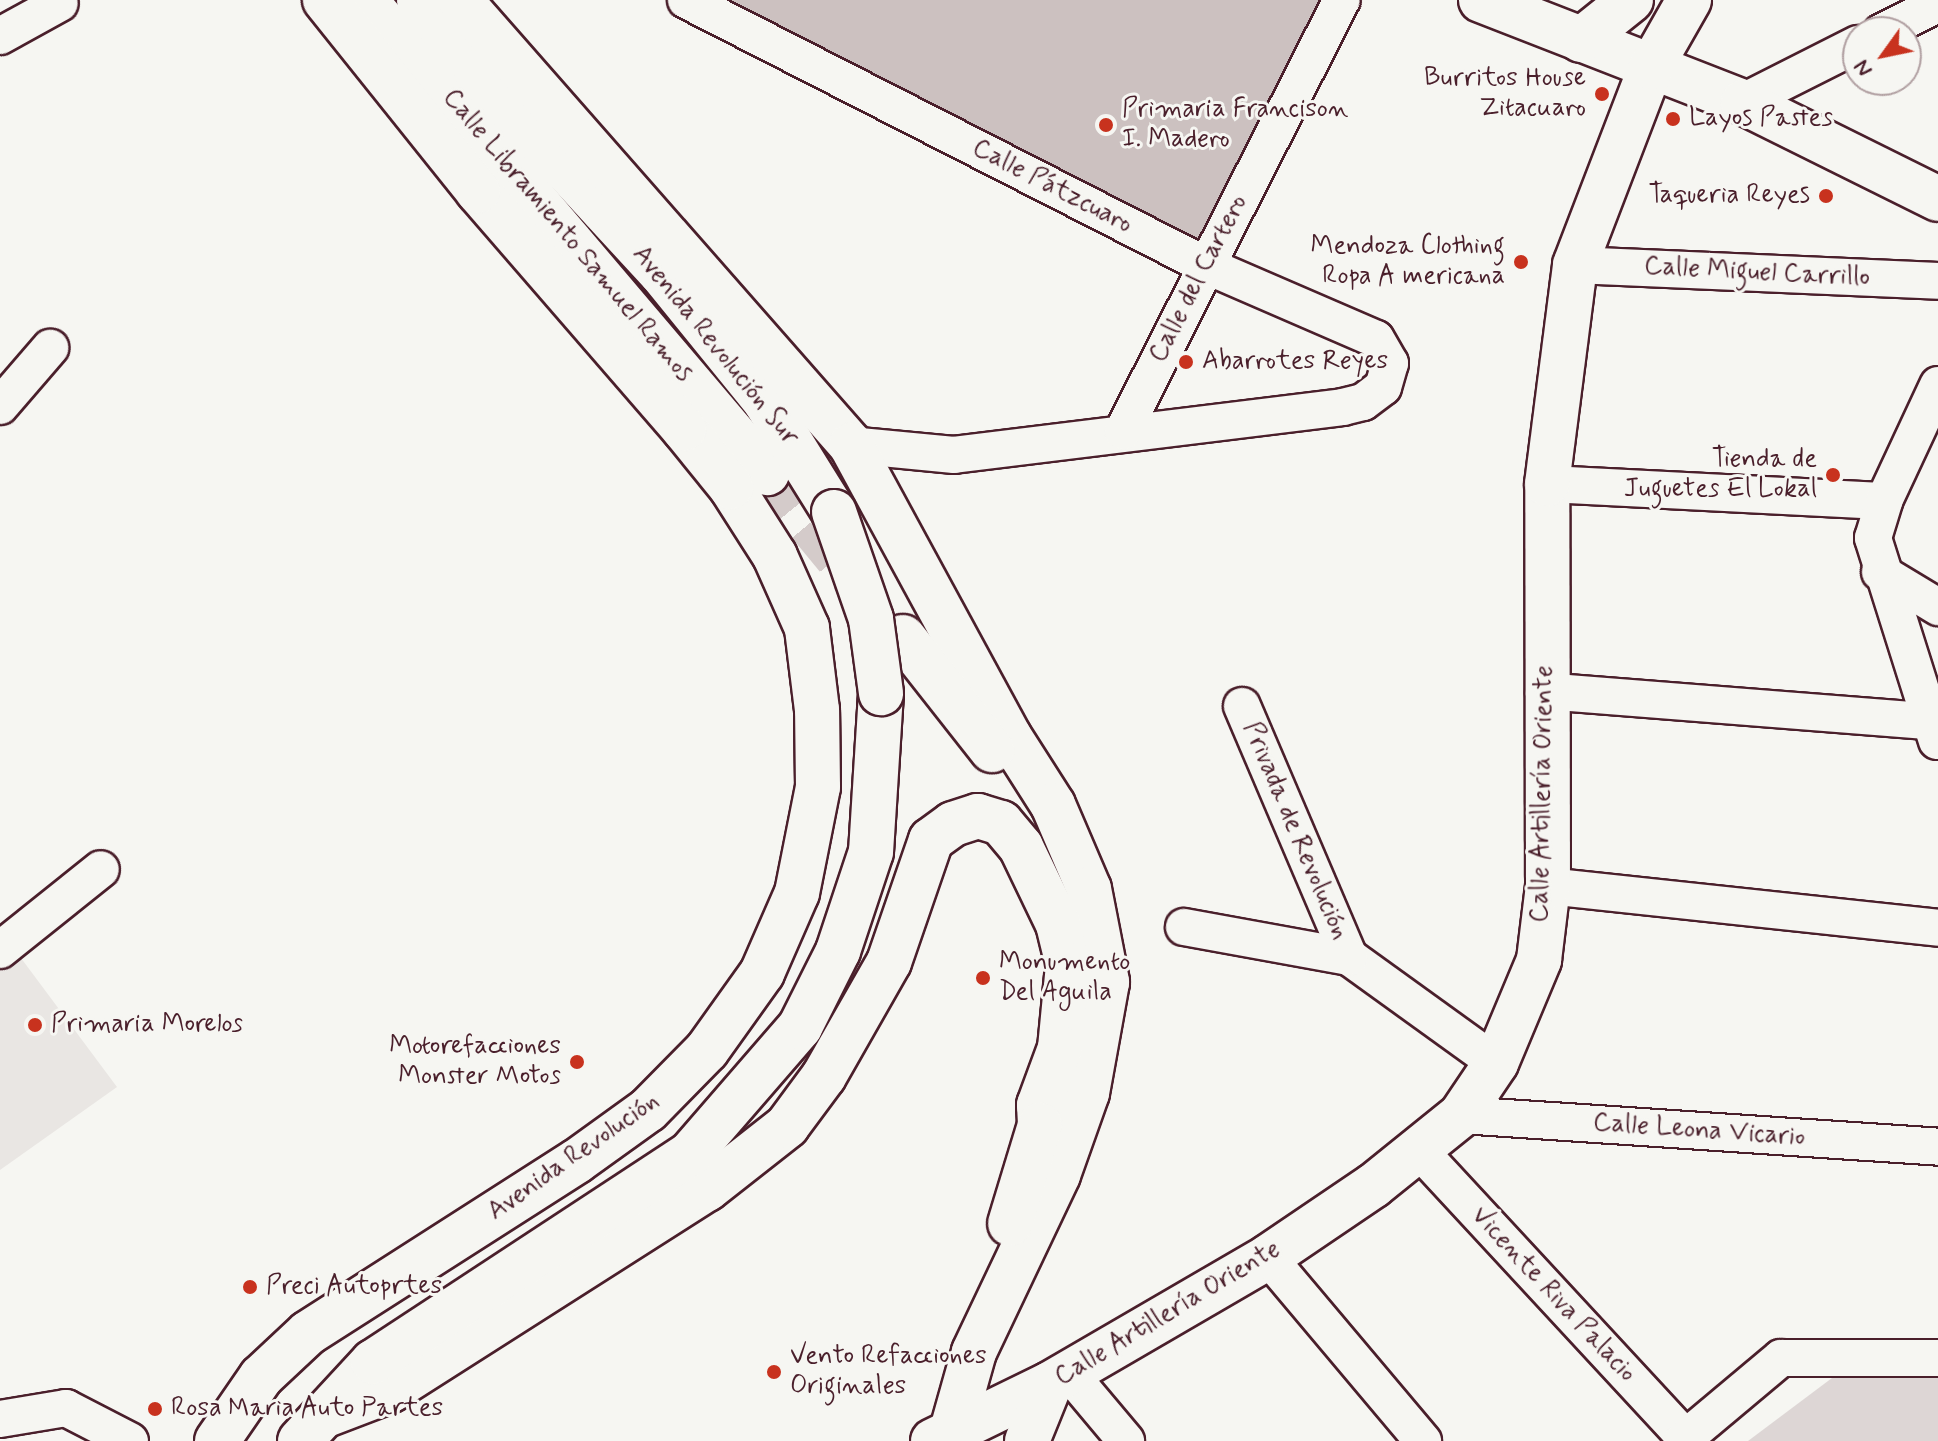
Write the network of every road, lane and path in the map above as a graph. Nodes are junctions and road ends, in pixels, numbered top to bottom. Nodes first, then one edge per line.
1 (325, 0) edge
2 (365, 0) edge
3 (419, 0) edge
4 (460, 0) edge
5 (686, 0) edge
6 (1342, 0) edge
7 (1481, 0) edge
8 (1631, 0) edge
9 (1689, 0) edge
10 (60, 3) dead end
11 (1938, 4) edge
12 (1914, 16) edge
13 (0, 36) edge
14 (1581, 40) junction
15 (1842, 52) edge
16 (1651, 67) junction
17 (1743, 102) junction
18 (1938, 199) edge
19 (1205, 265) junction
20 (1575, 265) junction
21 (1938, 281) edge
22 (50, 348) dead end
23 (1938, 385) edge
24 (0, 406) edge
25 (1123, 431) junction
26 (851, 445) junction
27 (767, 473) tunnel mouth
28 (1547, 484) junction
29 (1884, 501) junction
30 (1880, 572) junction
31 (1938, 607) edge
32 (903, 637) dead end
33 (1544, 691) junction
34 (1242, 706) dead end
35 (1933, 732) edge
36 (101, 869) dead end
37 (1548, 886) junction
38 (1184, 927) dead end
39 (1938, 928) edge
40 (0, 950) edge
41 (1349, 957) junction
42 (1496, 1063) junction
43 (1461, 1115) junction
44 (1040, 1125) junction
45 (1938, 1147) edge
46 (1418, 1149) junction
47 (1268, 1257) junction
48 (974, 1352) junction
49 (1938, 1358) edge
50 (1060, 1379) junction
51 (0, 1419) edge
52 (313, 1428) edge
53 (946, 1438) edge
54 (1685, 1440) edge
55 (130, 1441) edge
56 (217, 1441) edge
57 (1027, 1441) edge
58 (1126, 1441) edge
59 (1423, 1441) edge

1 - 56 main road, Avenida Revolución
2 - 27 main road, Calle Libramiento Samuel Ramos
3 - 52 main road, Avenida Revolución Sur, bridge
4 - 26 main road
5 - 19 street, Calle Pátzcuaro
6 - 19 street, Calle del Cartero
7 - 14 main road
8 - 14 main road
9 - 16 main road, Calle Artillería Oriente
10 - 13 street
11 - 12 street
14 - 16 main road
15 - 17 street
16 - 17 main road
16 - 20 main road, Calle Artillería Oriente
17 - 18 main road
19 - 25 street, Calle del Cartero
19 - 25 street, Calle Pátzcuaro
20 - 21 street, Calle Miguel Carrillo
20 - 28 main road, Calle Artillería Oriente
22 - 24 street
23 - 29 street
25 - 26 street
26 - 48 main road
28 - 29 street
28 - 33 main road, Calle Artillería Oriente
29 - 30 street
30 - 31 street
30 - 35 street
32 - 44 main road
33 - 35 street
33 - 37 main road, Calle Artillería Oriente
34 - 41 street, Privada de Revolución
36 - 40 street
37 - 39 street
37 - 42 main road, Calle Artillería Oriente
38 - 41 street, Privada de Revolución
41 - 42 street, Privada de Revolución
42 - 43 main road, Calle Artillería Oriente
43 - 45 street, Calle Leona Vicario
43 - 46 main road, Calle Artillería Oriente
44 - 48 main road
44 - 52 main road
46 - 47 main road, Calle Artillería Oriente
46 - 54 street, Vicente Riva Palacio
47 - 50 main road, Calle Artillería Oriente
47 - 59 street
48 - 53 main road
49 - 54 street
50 - 53 main road, Calle Artillería Oriente
50 - 57 main road
50 - 58 street
51 - 55 street

